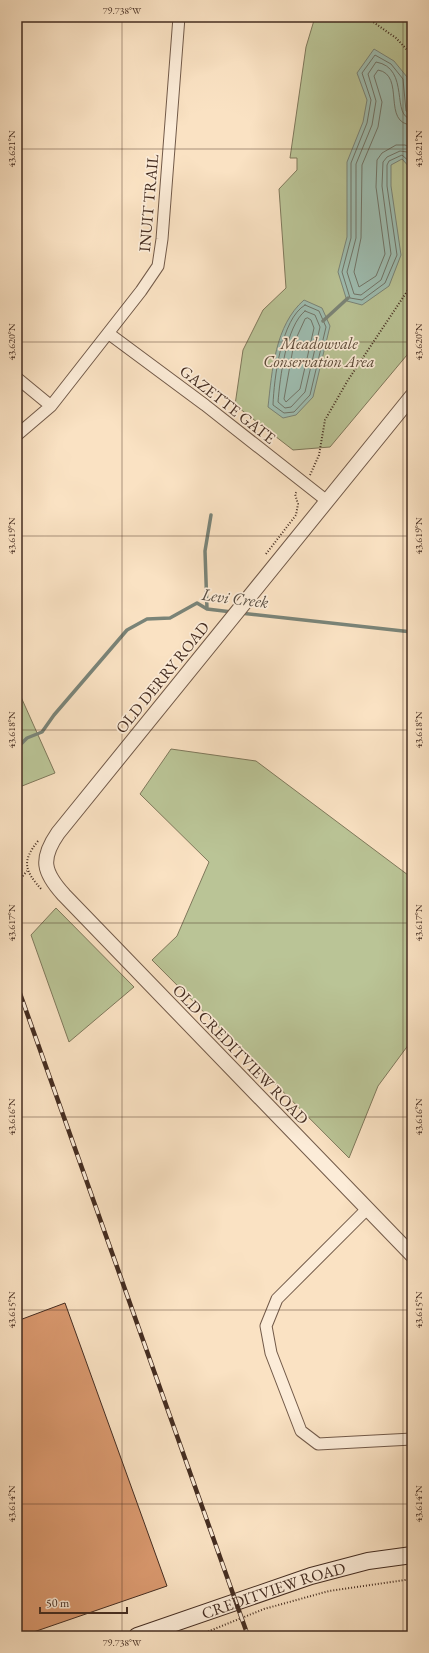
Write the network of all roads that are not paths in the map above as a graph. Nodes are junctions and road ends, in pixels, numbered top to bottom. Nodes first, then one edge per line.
1 (179, 17) edge
2 (108, 333) junction
3 (17, 378) edge
4 (412, 396) edge
5 (51, 406) junction
6 (17, 435) edge
7 (327, 501) junction
8 (48, 875) joint
9 (367, 1208) junction
10 (412, 1255) edge
11 (412, 1439) edge
12 (412, 1555) edge
13 (137, 1636) edge

1 - 2 street, INUIT TRAIL
2 - 5 street, INUIT TRAIL
2 - 7 street, GAZETTE GATE
3 - 5 street
4 - 7 street, OLD DERRY ROAD
5 - 6 street, INUIT TRAIL
7 - 8 street, OLD DERRY ROAD
8 - 9 street, OLD CREDITVIEW ROAD
9 - 10 street, OLD CREDITVIEW ROAD
9 - 11 street
12 - 13 main road, CREDITVIEW ROAD

